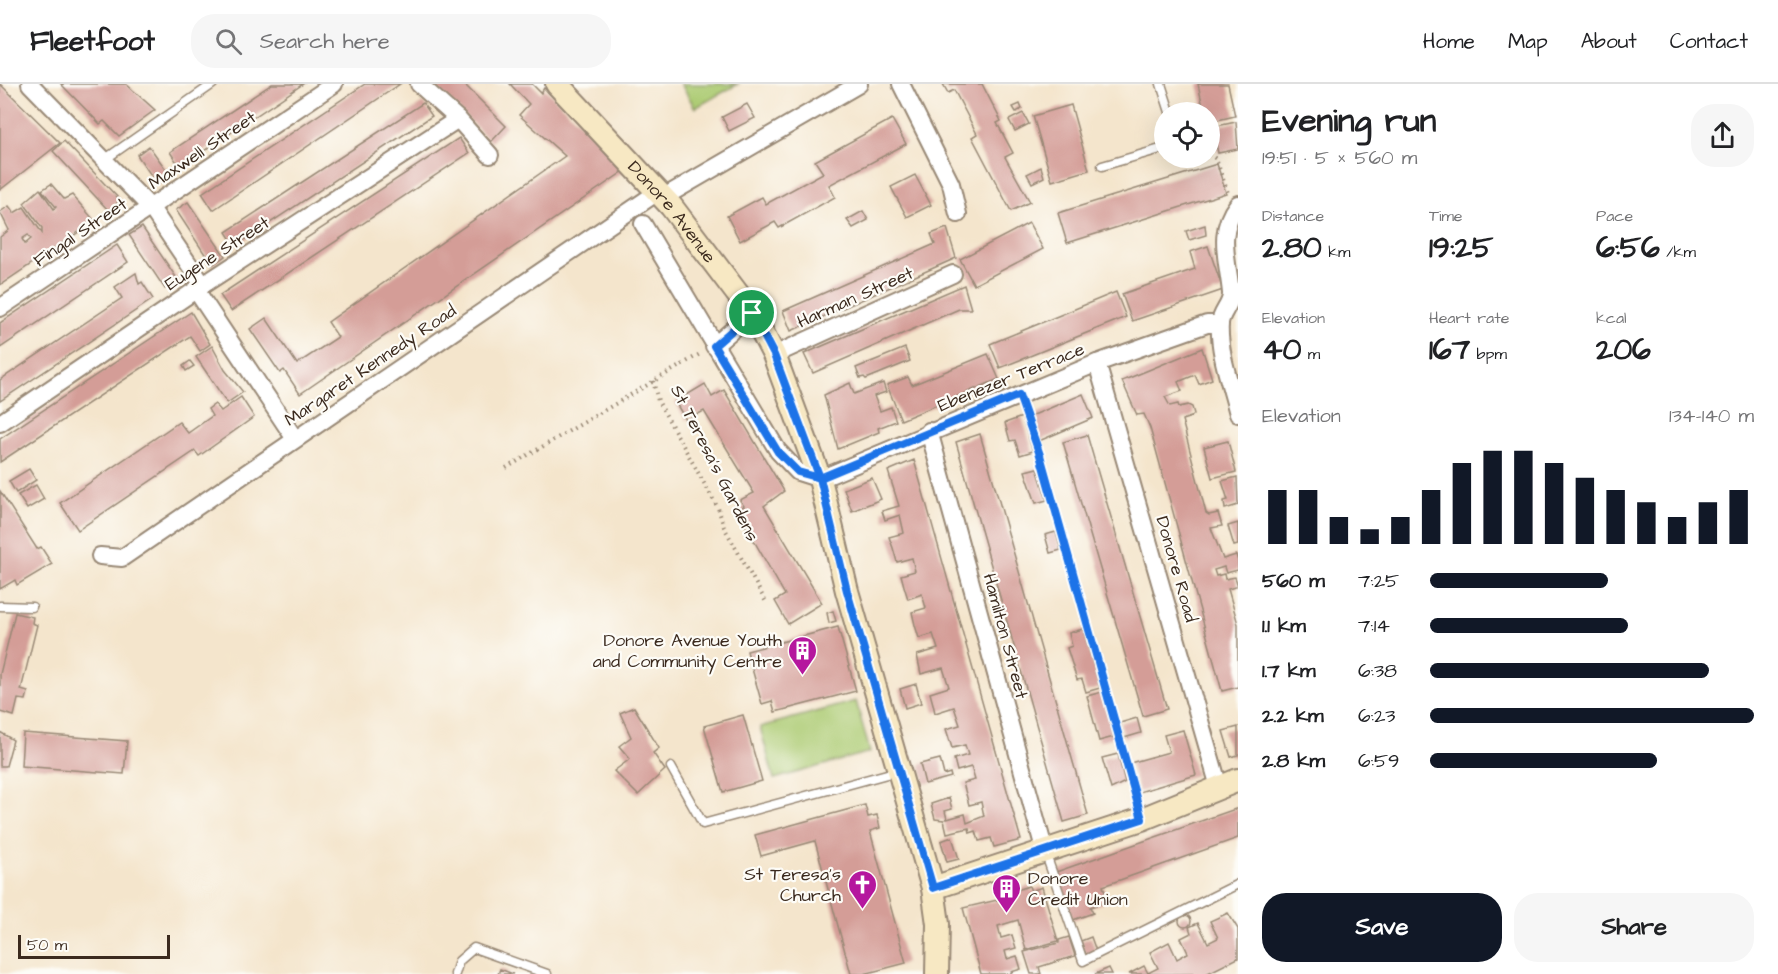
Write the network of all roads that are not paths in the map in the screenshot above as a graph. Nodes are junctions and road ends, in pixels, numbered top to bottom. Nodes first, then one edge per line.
1 (30, 84) edge
2 (213, 84) edge
3 (334, 84) edge
4 (419, 84) edge
5 (557, 84) edge
6 (859, 84) edge
7 (901, 84) edge
8 (1161, 84) edge
9 (1167, 102) edge
10 (458, 119) junction
11 (1154, 151) edge
12 (489, 155) dead end
13 (104, 160) junction
14 (1102, 166) dead end
15 (662, 194) junction
16 (1238, 204) edge
17 (151, 208) junction
18 (958, 214) dead end
19 (643, 224) dead end
20 (953, 274) dead end
21 (200, 288) junction
22 (0, 308) edge
23 (752, 313) junction
24 (1220, 324) junction
25 (714, 346) junction
26 (774, 355) junction
27 (1097, 363) junction
28 (1238, 414) edge
29 (0, 423) edge
30 (929, 431) junction
31 (295, 439) junction
32 (820, 478) junction
33 (100, 556) dead end
34 (0, 606) edge
35 (32, 607) dead end
36 (671, 767) dead end
37 (898, 770) junction
38 (1229, 784) edge
39 (1045, 852) junction
40 (1238, 884) edge
41 (933, 888) junction
42 (454, 974) edge
43 (547, 974) edge
44 (937, 974) edge

1 - 13 street
2 - 13 lane
3 - 17 street, Maxwell Street
4 - 10 street
5 - 15 street, Donore Avenue
6 - 15 street, Margaret Kennedy Road
7 - 18 street
8 - 9 lane
10 - 12 street
10 - 21 street, Eugene Street
11 - 14 lane
13 - 17 street
15 - 23 street, Donore Avenue
15 - 31 street, Margaret Kennedy Road
16 - 24 street
17 - 21 street
17 - 22 street, Fingal Street
19 - 25 street
20 - 26 street, Harman Street
21 - 29 street, Eugene Street
21 - 31 street
23 - 25 street
23 - 26 street, Donore Avenue
24 - 27 street, Ebenezer Terrace
24 - 28 street
25 - 32 street
26 - 32 street, Donore Avenue
27 - 30 street, Ebenezer Terrace
27 - 38 street, Donore Road
30 - 32 street, Ebenezer Terrace
30 - 39 street, Hamilton Street
31 - 33 street, Margaret Kennedy Road
32 - 37 street, Donore Avenue
34 - 35 lane
36 - 37 lane
37 - 41 street, Donore Avenue
38 - 39 street
39 - 40 lane
39 - 41 street
41 - 44 street, Donore Avenue
42 - 43 lane

